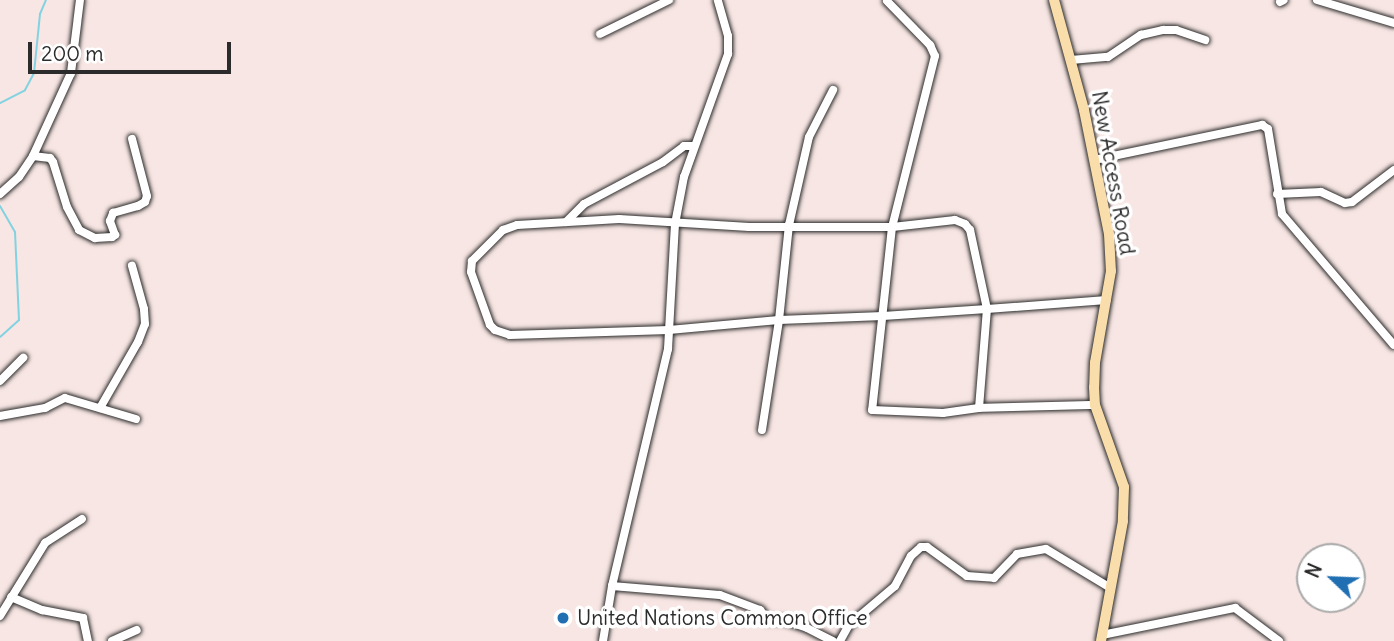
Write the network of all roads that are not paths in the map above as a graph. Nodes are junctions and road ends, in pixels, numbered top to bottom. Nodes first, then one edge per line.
1 (80, 0) edge
2 (669, 0) edge
3 (718, 0) edge
4 (1054, 0) edge
5 (1317, 0) edge
6 (887, 1) edge
7 (1394, 13) edge
8 (1393, 23) edge
9 (600, 34) dead end
10 (1205, 40) dead end
11 (1071, 60) junction
12 (833, 90) dead end
13 (132, 139) dead end
14 (693, 146) junction
15 (33, 156) junction
16 (1094, 160) junction
17 (1394, 170) edge
18 (0, 194) edge
19 (1277, 194) junction
20 (566, 222) junction
21 (675, 225) junction
22 (789, 225) junction
23 (892, 227) junction
24 (132, 266) dead end
25 (1107, 300) junction
26 (987, 309) junction
27 (883, 316) junction
28 (779, 320) junction
29 (669, 330) junction
30 (1394, 345) edge
31 (23, 358) dead end
32 (0, 381) edge
33 (1095, 405) junction
34 (100, 408) junction
35 (979, 408) junction
36 (0, 416) edge
37 (136, 419) dead end
38 (762, 430) dead end
39 (82, 519) dead end
40 (612, 586) junction
41 (1109, 587) junction
42 (11, 597) junction
43 (0, 616) edge
44 (137, 630) dead end
45 (1102, 638) edge
46 (88, 641) edge
47 (112, 641) edge
48 (603, 641) edge
49 (833, 641) edge
50 (840, 641) edge
51 (1279, 641) edge

1 - 15 street
2 - 9 street
3 - 14 street
4 - 11 main road, New Access Road
5 - 8 street
6 - 23 street
7 - 8 street
10 - 11 street
11 - 16 main road, New Access Road
12 - 22 street
13 - 15 street
14 - 20 street
14 - 21 street
15 - 18 street
16 - 19 street
16 - 25 main road, New Access Road
17 - 19 street
19 - 30 street
20 - 21 street
20 - 29 street
21 - 22 street
21 - 29 street
22 - 23 street
22 - 28 street
23 - 26 street
23 - 27 street
24 - 34 street
25 - 26 street
25 - 33 main road, New Access Road
26 - 27 street
26 - 35 street
27 - 28 street
27 - 35 street
28 - 29 street
28 - 38 street
29 - 40 street
31 - 32 street
33 - 35 street
33 - 41 main road, New Access Road
34 - 36 street
34 - 37 street
39 - 42 street
40 - 48 street
40 - 49 street
41 - 45 main road, New Access Road
41 - 50 street
42 - 43 street
42 - 46 street
44 - 47 street
45 - 51 street

